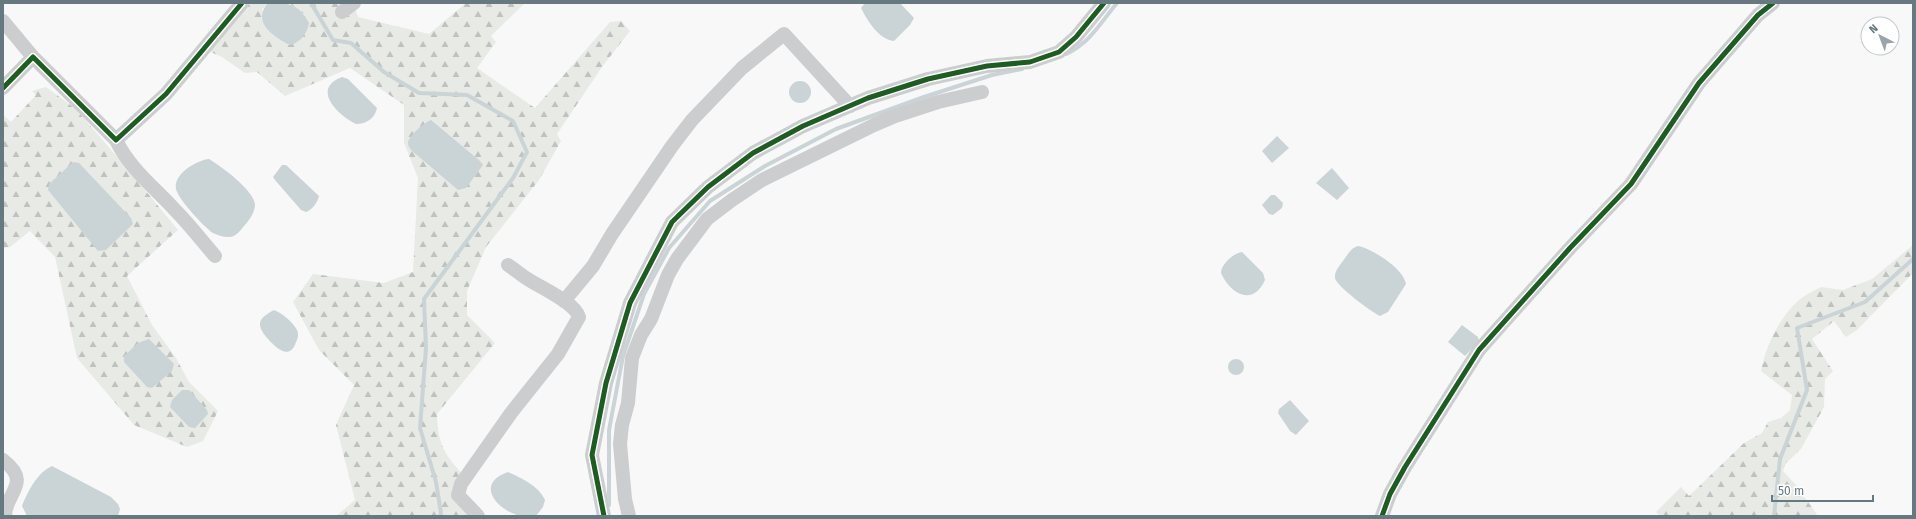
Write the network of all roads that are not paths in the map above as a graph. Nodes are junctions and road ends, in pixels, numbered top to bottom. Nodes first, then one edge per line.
1 (242, 3) edge
2 (354, 3) edge
3 (1104, 3) edge
4 (1773, 3) edge
5 (342, 12) dead end
6 (3, 21) edge
7 (33, 57) junction
8 (3, 88) edge
9 (982, 92) dead end
10 (850, 106) junction
11 (116, 140) junction
12 (215, 256) dead end
13 (508, 265) dead end
14 (564, 301) junction
15 (3, 460) edge
16 (5, 516) edge
17 (478, 516) edge
18 (604, 516) edge
19 (629, 516) edge
20 (1382, 516) edge

1 - 11 street
2 - 5 street
3 - 10 street
4 - 20 street
6 - 7 street
7 - 8 street
7 - 11 street
9 - 19 street
10 - 14 street
10 - 18 street
11 - 12 street
13 - 14 street
14 - 17 street
15 - 16 street

